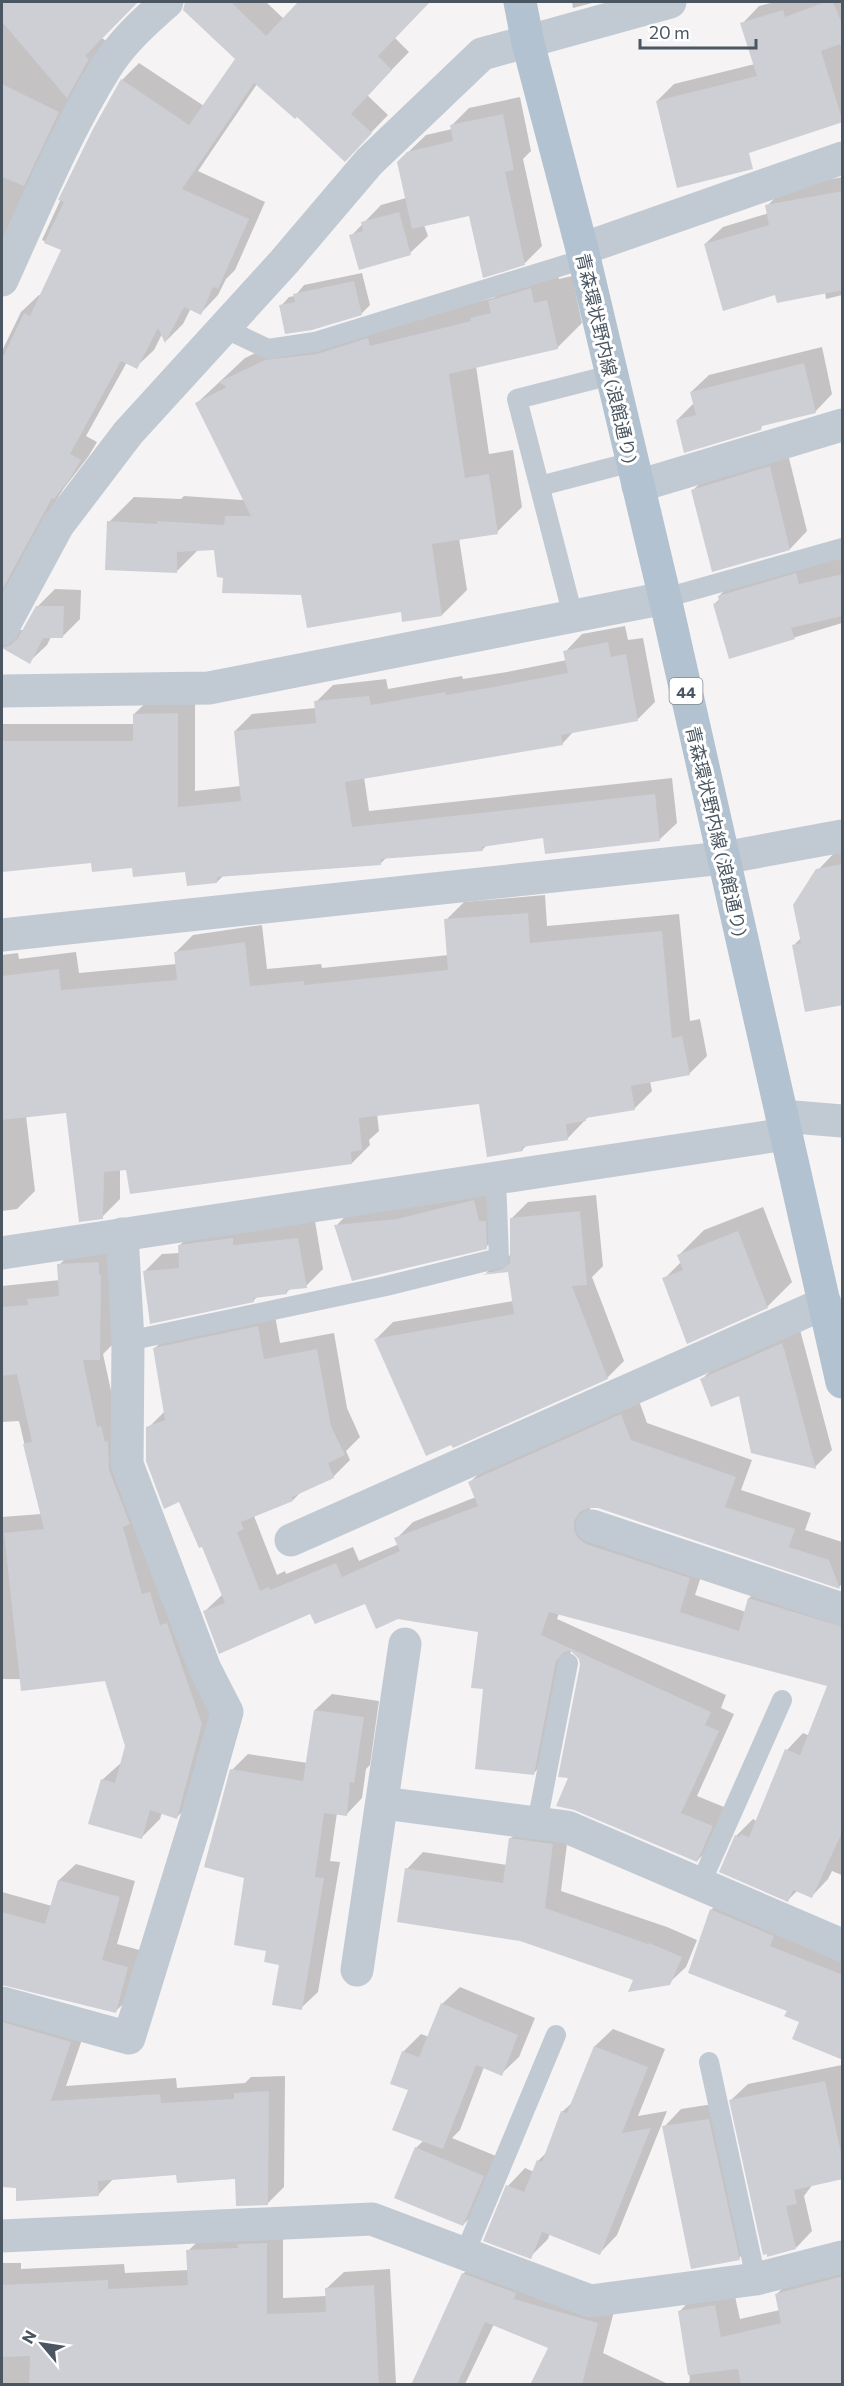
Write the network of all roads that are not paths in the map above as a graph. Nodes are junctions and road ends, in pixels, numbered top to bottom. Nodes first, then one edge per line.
1 (167, 2) edge
2 (520, 2) edge
3 (670, 2) edge
4 (528, 43) junction
5 (843, 158) edge
6 (583, 254) junction
7 (2, 280) edge
8 (224, 328) junction
9 (611, 375) junction
10 (843, 425) edge
11 (635, 474) junction
12 (540, 486) junction
13 (843, 548) edge
14 (665, 598) junction
15 (573, 616) junction
16 (2, 629) edge
17 (2, 691) edge
18 (843, 836) edge
19 (723, 858) junction
20 (2, 935) edge
21 (843, 1121) edge
22 (784, 1125) junction
23 (496, 1178) junction
24 (122, 1234) junction
25 (2, 1253) edge
26 (825, 1303) junction
27 (128, 1341) junction
28 (843, 1382) edge
29 (592, 1526) dead end
30 (291, 1540) dead end
31 (843, 1609) edge
32 (405, 1644) dead end
33 (568, 1663) dead end
34 (782, 1700) dead end
35 (383, 1803) junction
36 (537, 1823) junction
37 (700, 1885) junction
38 (843, 1945) edge
39 (357, 1970) dead end
40 (2, 2002) edge
41 (556, 2035) dead end
42 (709, 2062) dead end
43 (2, 2236) edge
44 (465, 2253) junction
45 (843, 2257) edge
46 (756, 2279) junction

1 - 7 street
2 - 4 main road, 青森環状野内線 (浪館通り) / 44
3 - 4 street
4 - 6 main road, 青森環状野内線 (浪館通り) / 44
4 - 8 street
5 - 6 street
6 - 8 lane
6 - 9 main road, 青森環状野内線 (浪館通り) / 44
8 - 16 street
9 - 11 main road, 青森環状野内線 (浪館通り) / 44
9 - 12 lane
10 - 11 street
11 - 12 lane
11 - 14 main road, 青森環状野内線 (浪館通り) / 44
12 - 15 lane
13 - 14 lane
14 - 15 street
14 - 19 main road, 青森環状野内線 (浪館通り) / 44
15 - 17 street
18 - 19 street
19 - 20 street
19 - 22 main road, 青森環状野内線 (浪館通り) / 44
21 - 22 street
22 - 23 street
22 - 26 main road, 青森環状野内線 (浪館通り) / 44
23 - 24 street
23 - 27 lane
24 - 25 street
24 - 27 street
26 - 28 main road, 青森環状野内線 (浪館通り) / 44
26 - 30 street
27 - 40 street
29 - 31 street
32 - 35 street
33 - 36 lane
34 - 37 lane
35 - 36 street
35 - 39 street
36 - 37 street
37 - 38 street
41 - 44 lane
42 - 46 lane
43 - 44 street
44 - 46 street
45 - 46 street

